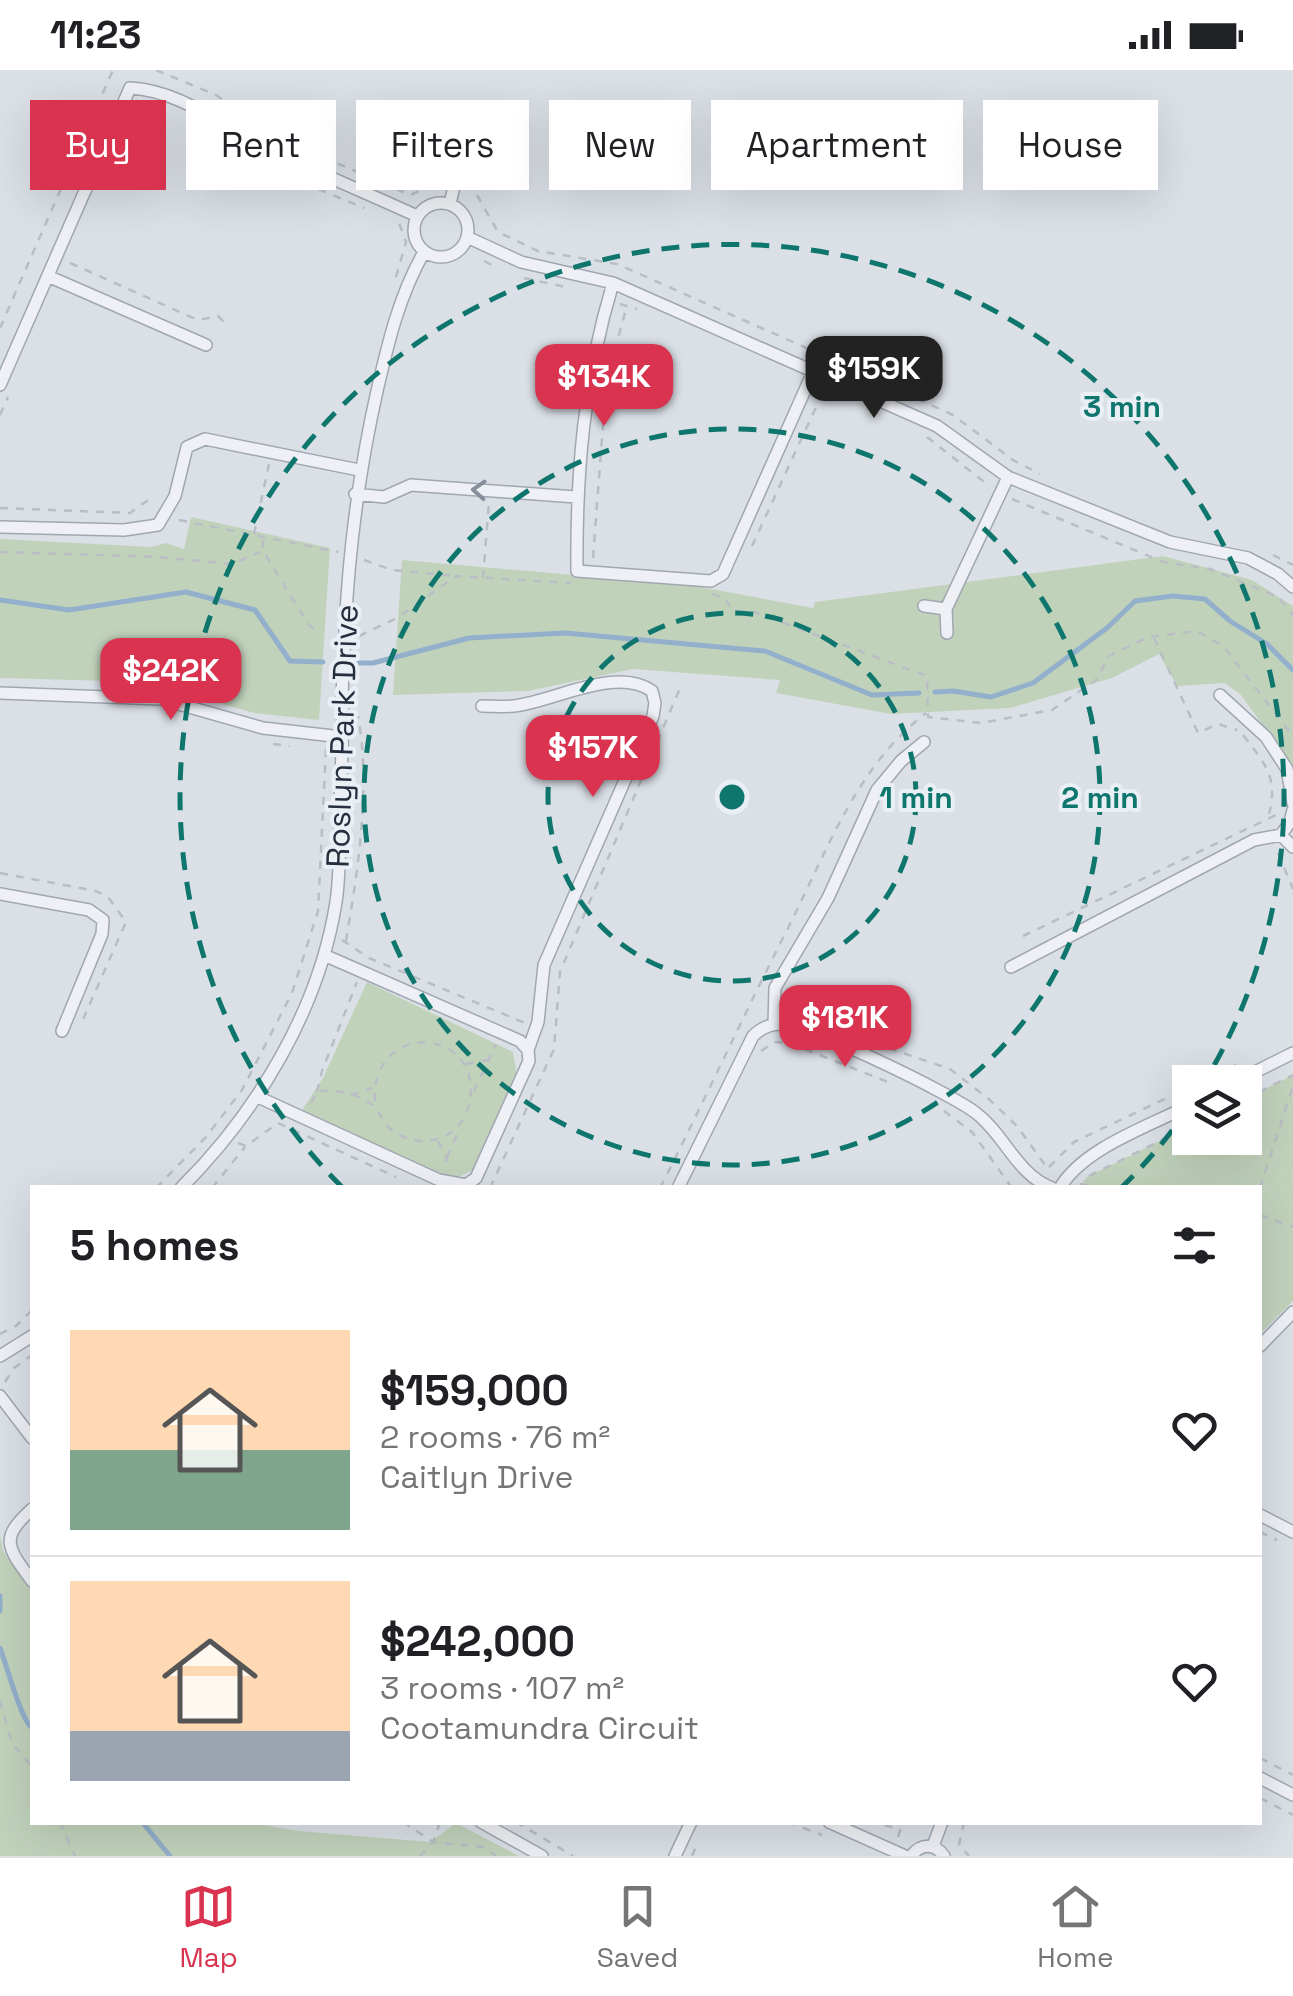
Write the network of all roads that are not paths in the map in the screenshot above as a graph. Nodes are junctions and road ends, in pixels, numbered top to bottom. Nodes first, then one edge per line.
1 (453, 190) edge
2 (450, 204) junction
3 (417, 216) junction
4 (467, 238) junction
5 (424, 252) junction
6 (56, 280) junction
7 (612, 284) junction
8 (206, 345) dead end
9 (813, 372) junction
10 (0, 385) edge
11 (359, 470) junction
12 (1008, 478) junction
13 (356, 494) junction
14 (576, 497) junction
15 (0, 527) edge
16 (1293, 587) edge
17 (924, 606) dead end
18 (946, 608) junction
19 (948, 633) dead end
20 (0, 694) edge
21 (1220, 695) dead end
22 (482, 706) dead end
23 (342, 737) junction
24 (924, 742) dead end
25 (1289, 808) edge
26 (1276, 836) junction
27 (1293, 847) edge
28 (0, 894) edge
29 (324, 956) junction
30 (1011, 967) dead end
31 (774, 1024) junction
32 (62, 1031) dead end
33 (528, 1050) junction
34 (1293, 1053) edge
35 (1262, 1068) edge
36 (258, 1097) junction
37 (1172, 1115) edge
38 (184, 1185) edge
39 (461, 1185) edge
40 (466, 1185) edge
41 (679, 1185) edge
42 (1047, 1185) edge
43 (1062, 1185) edge
44 (1293, 1312) edge
45 (30, 1337) edge
46 (1262, 1344) edge
47 (0, 1356) edge
48 (0, 1393) edge
49 (30, 1435) edge
50 (30, 1510) edge
51 (1262, 1516) edge
52 (1293, 1532) edge
53 (30, 1578) edge
54 (1262, 1779) edge
55 (1293, 1795) edge
56 (485, 1825) edge
57 (689, 1825) edge
58 (835, 1825) edge
59 (941, 1825) edge
60 (933, 1846) junction
61 (542, 1856) edge
62 (675, 1856) edge
63 (908, 1856) edge
64 (944, 1856) edge

1 - 2 street
2 - 3 street
2 - 4 street
3 - 5 street
3 - 6 street
4 - 5 street
4 - 7 street
5 - 11 street, Roslyn Park Drive
6 - 8 street
6 - 10 street
7 - 9 street
7 - 14 street
9 - 12 street
9 - 14 street
11 - 13 street, Roslyn Park Drive
11 - 15 street
12 - 16 street
12 - 18 street
14 -> 13 street
13 - 23 street, Roslyn Park Drive, bridge
17 - 18 street
18 - 19 street
20 - 23 street
21 - 25 street
22 - 33 street
23 - 29 street, Roslyn Park Drive
24 - 31 street
25 - 26 street
26 - 27 street
26 - 30 street
28 - 32 street
29 - 33 street
29 - 36 street, Roslyn Park Drive
31 - 41 street
31 - 42 street
33 - 40 street
34 - 35 street
36 - 38 street, Roslyn Park Drive
36 - 39 street
37 - 43 street
44 - 46 street
45 - 47 street
48 - 49 street
50 - 53 street
51 - 52 street
54 - 55 street
56 - 61 street
57 - 62 street
58 - 63 street
59 - 60 street
60 - 63 street
60 - 64 street

